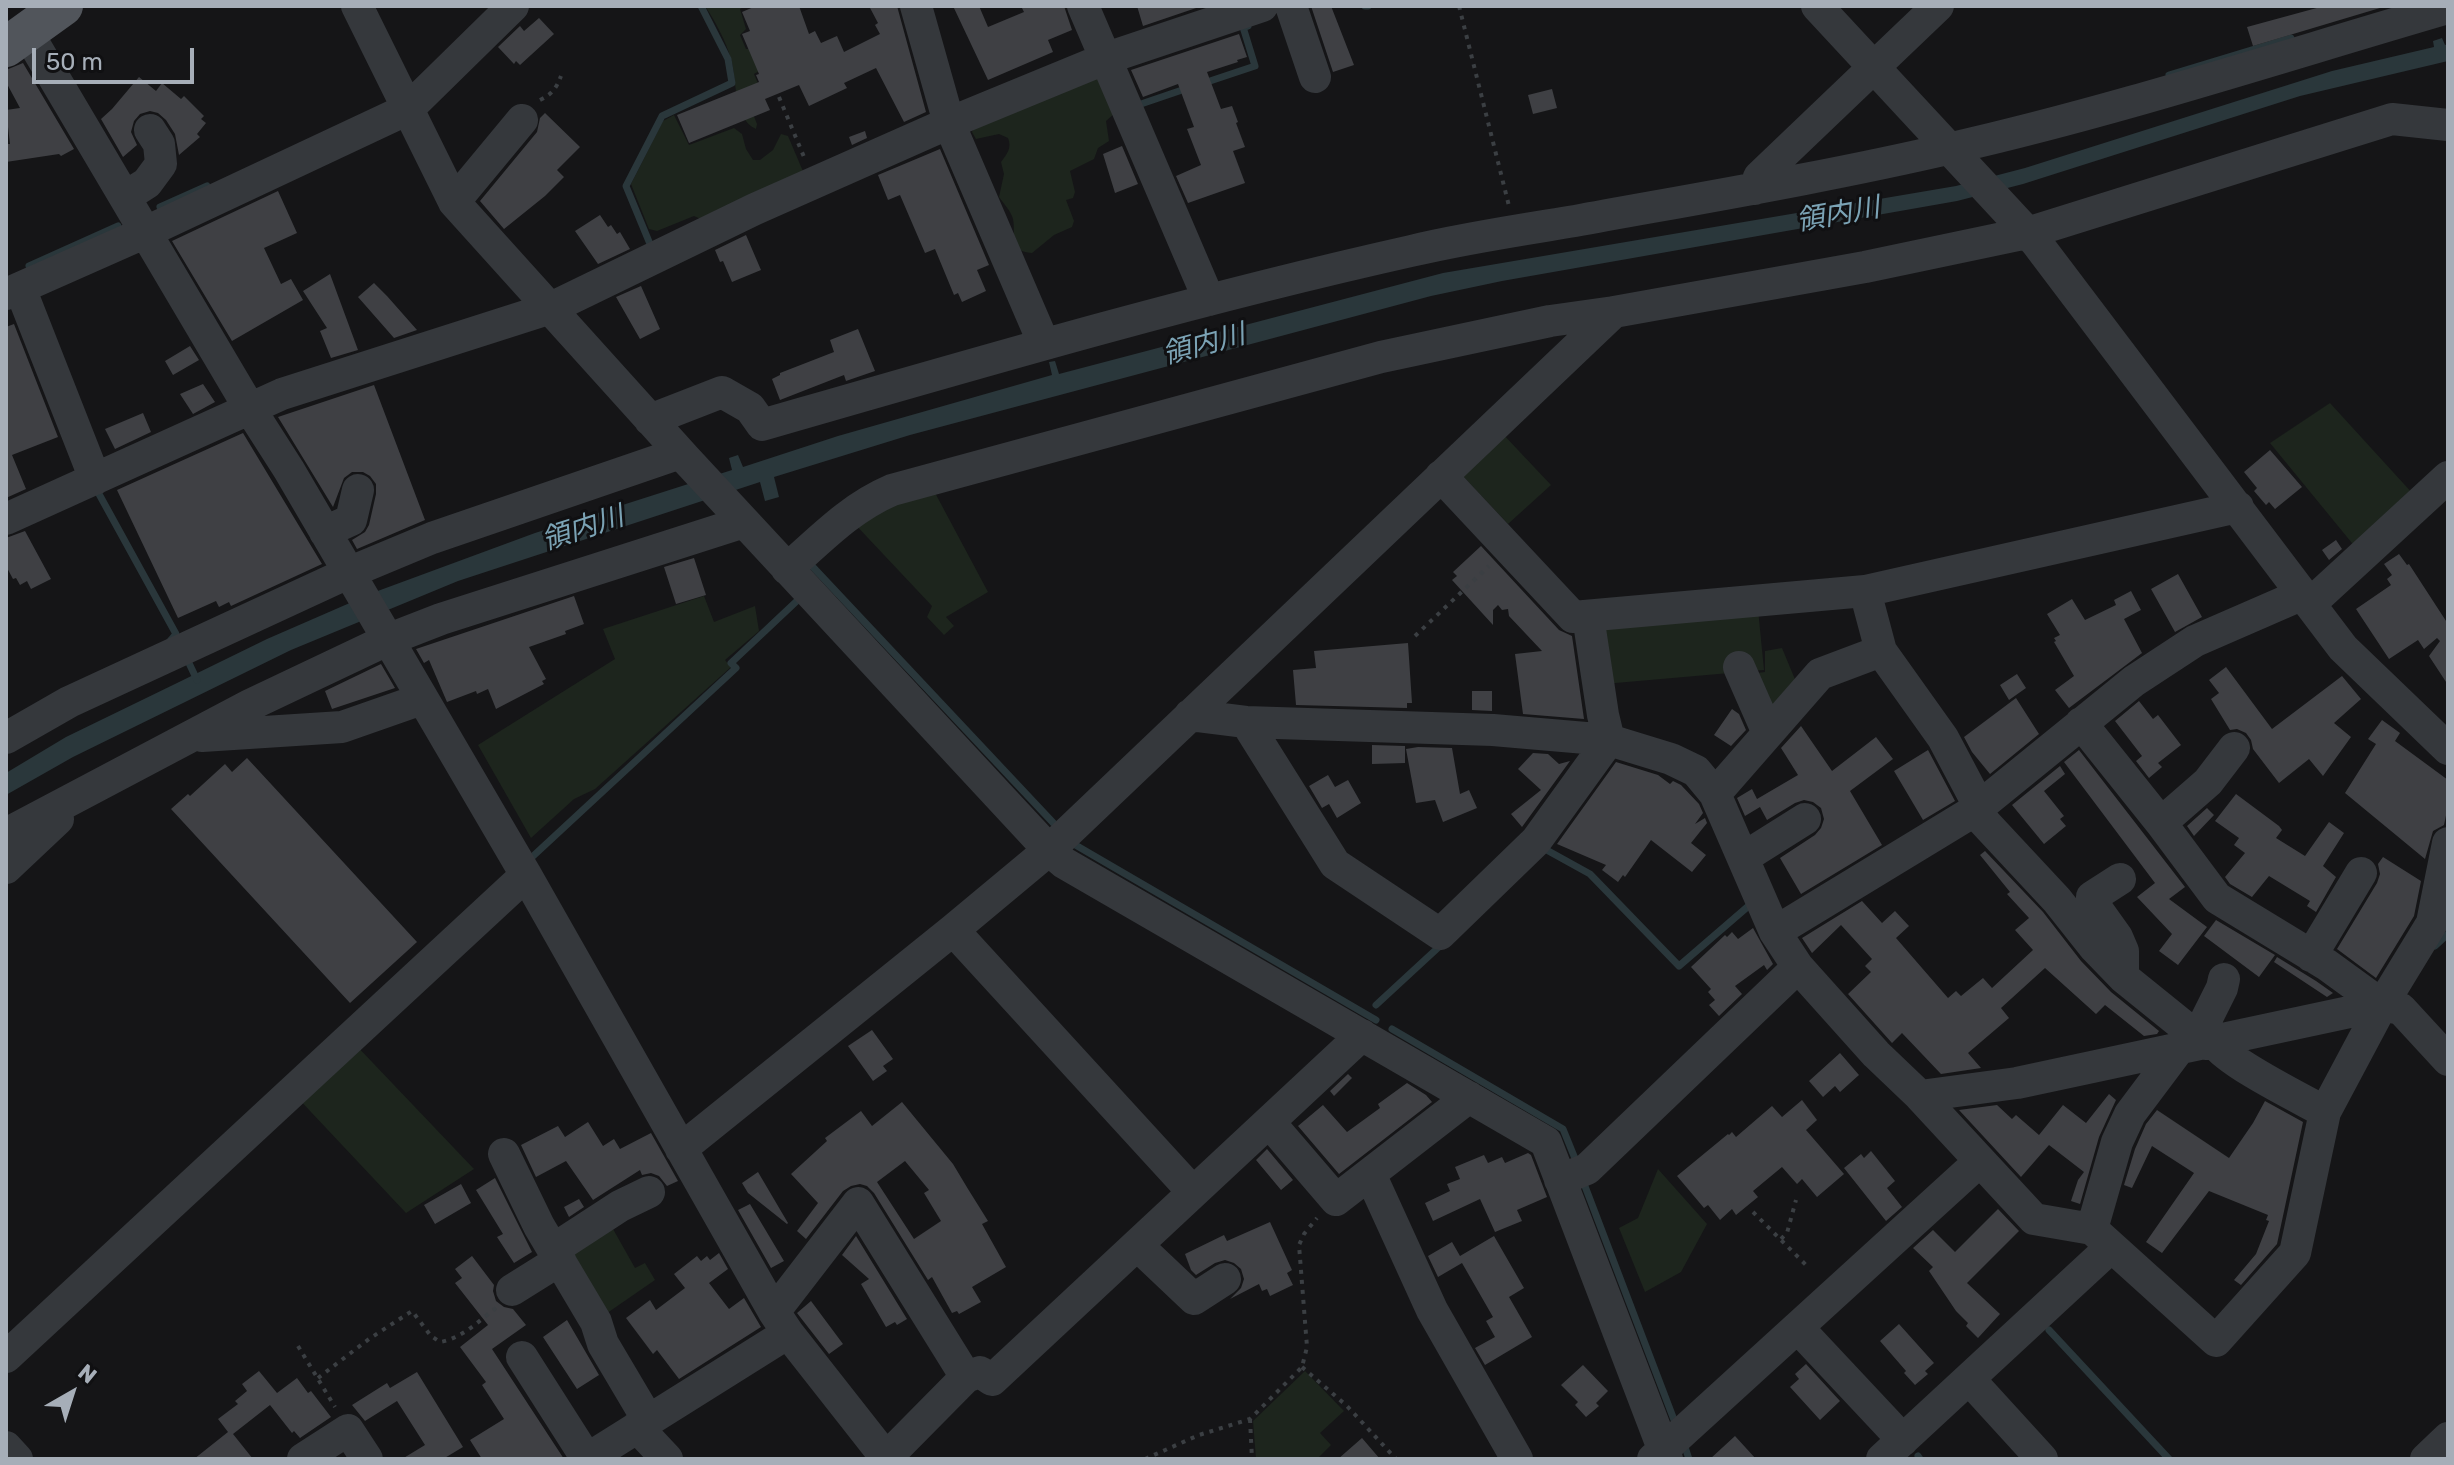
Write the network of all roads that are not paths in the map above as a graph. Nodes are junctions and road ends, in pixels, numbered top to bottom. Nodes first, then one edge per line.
1 (63, 6) edge
2 (357, 6) edge
3 (513, 6) edge
4 (916, 6) edge
5 (1083, 6) edge
6 (1262, 6) edge
7 (1291, 6) edge
8 (1817, 6) edge
9 (1938, 6) edge
10 (2448, 8) edge
11 (20, 29) edge
12 (1107, 58) junction
13 (1875, 67) junction
14 (1315, 77) dead end
15 (408, 109) junction
16 (529, 112) road end
17 (949, 123) junction
18 (2448, 125) edge
19 (150, 130) dead end
20 (1956, 154) junction
21 (1755, 189) junction
22 (125, 197) junction
23 (454, 202) junction
24 (2021, 225) junction
25 (146, 232) junction
26 (13, 291) edge
27 (1209, 300) junction
28 (551, 308) junction
29 (1614, 312) junction
30 (1044, 344) junction
31 (250, 409) junction
32 (650, 420) junction
33 (682, 456) junction
34 (1441, 476) junction
35 (2448, 477) edge
36 (95, 479) junction
37 (358, 490) dead end
38 (2238, 507) junction
39 (6, 519) edge
40 (741, 520) junction
41 (325, 532) junction
42 (787, 569) junction
43 (352, 580) junction
44 (1865, 591) junction
45 (2306, 599) junction
46 (1588, 616) junction
47 (384, 634) junction
48 (1881, 651) junction
49 (1739, 667) dead end
50 (422, 699) junction
51 (1190, 715) junction
52 (1246, 722) junction
53 (2081, 723) junction
54 (1768, 733) junction
55 (188, 737) junction
56 (6, 738) edge
57 (1609, 740) junction
58 (2234, 748) dead end
59 (2448, 749) edge
60 (93, 786) junction
61 (1715, 794) junction
62 (1977, 808) junction
63 (1805, 819) dead end
64 (2161, 823) junction
65 (6, 834) edge
66 (2448, 843) edge
67 (1049, 850) junction
68 (1743, 858) junction
69 (6, 868) edge
70 (2361, 873) dead end
71 (526, 875) junction
72 (2120, 879) dead end
73 (953, 930) junction
74 (1775, 932) junction
75 (2311, 956) junction
76 (1798, 967) junction
77 (2123, 977) junction
78 (2224, 979) dead end
79 (2382, 1005) junction
80 (1362, 1035) junction
81 (2199, 1045) junction
82 (2448, 1060) edge
83 (1920, 1096) junction
84 (1469, 1097) junction
85 (2325, 1112) junction
86 (1269, 1122) junction
87 (681, 1149) junction
88 (504, 1154) dead end
89 (1980, 1161) junction
90 (1370, 1174) junction
91 (1560, 1180) junction
92 (649, 1192) dead end
93 (1193, 1192) junction
94 (2101, 1238) junction
95 (1137, 1245) junction
96 (557, 1255) junction
97 (1225, 1279) dead end
98 (512, 1290) road end
99 (781, 1323) junction
100 (1798, 1328) junction
101 (6, 1357) edge
102 (522, 1357) dead end
103 (966, 1377) junction
104 (1969, 1379) junction
105 (643, 1424) junction
106 (2448, 1438) edge
107 (6, 1447) edge
108 (1892, 1450) edge
109 (1661, 1455) edge
110 (1509, 1456) edge
111 (886, 1458) edge
112 (17, 1459) edge
113 (303, 1459) edge
114 (367, 1459) edge
115 (587, 1459) edge
116 (667, 1459) edge
117 (2042, 1459) edge
118 (2426, 1459) edge

1 - 11 main road
2 - 15 street
3 - 15 street
4 - 17 street
5 - 12 street
6 - 12 street
7 - 14 street
8 - 13 street
9 - 13 street
10 - 20 street
11 - 22 street
12 - 17 street
12 - 27 street
13 - 20 street
13 - 21 street
15 - 23 street
15 - 25 street
16 - 23 street
17 - 28 street
17 - 30 street
18 - 24 street
19 - 22 street
20 - 21 street
20 - 24 street
21 - 27 street
22 - 25 street
23 - 28 street
24 - 29 street
24 - 38 street
25 - 26 street
25 - 31 street
26 - 36 street
27 - 30 street
28 - 31 street
28 - 32 street
29 - 34 street
29 - 42 street
30 - 32 street
31 - 36 street
31 - 41 street
32 - 33 street
33 - 40 street
33 - 43 street
34 - 46 street
34 - 51 street
35 - 45 street
36 - 39 street
37 - 41 street
38 - 44 street
38 - 45 street
40 - 42 street
40 - 47 street
41 - 43 street
42 - 67 street
43 - 47 street
43 - 56 street
44 - 46 street
44 - 48 street
45 - 53 street
45 - 59 street
46 - 57 street
47 - 50 street
47 - 55 street
48 - 54 street
48 - 62 street
49 - 54 street
50 - 55 street
50 - 71 street
51 - 52 street
51 - 67 street
52 - 57 street
52 - 57 street
53 - 62 street
53 - 64 street
54 - 61 street
55 - 60 street
57 - 61 street
58 - 64 street
60 - 65 street
60 - 69 street
61 - 68 street
62 - 74 street
62 - 77 street
63 - 68 street
64 - 75 street
66 - 79 street
67 - 73 street
67 - 80 street
68 - 74 street
70 - 75 street
71 - 87 street
71 - 101 street
72 - 77 street
73 - 87 street
73 - 93 street
74 - 76 street
75 - 79 street
76 - 83 street
76 - 91 street
77 - 81 street
78 - 81 street
79 - 81 street
79 - 82 street
79 - 85 street
80 - 84 street
80 - 86 street
81 - 83 street
81 - 85 street
81 - 94 street
83 - 89 street
84 - 90 street
84 - 91 street
85 - 94 street
86 - 90 street
86 - 93 street
87 - 99 street
88 - 96 street
89 - 94 street
89 - 100 street
90 - 110 street
91 - 109 street
92 - 96 street
93 - 95 street
94 - 104 street
95 - 97 street
95 - 103 street
96 - 98 street
96 - 105 street
99 - 103 street
99 - 105 street
99 - 111 street
100 - 108 street
100 - 109 street
102 - 115 street
103 - 111 street
104 - 108 street
104 - 117 street
105 - 115 street
105 - 116 street
106 - 118 street
107 - 112 street
113 - 114 street

